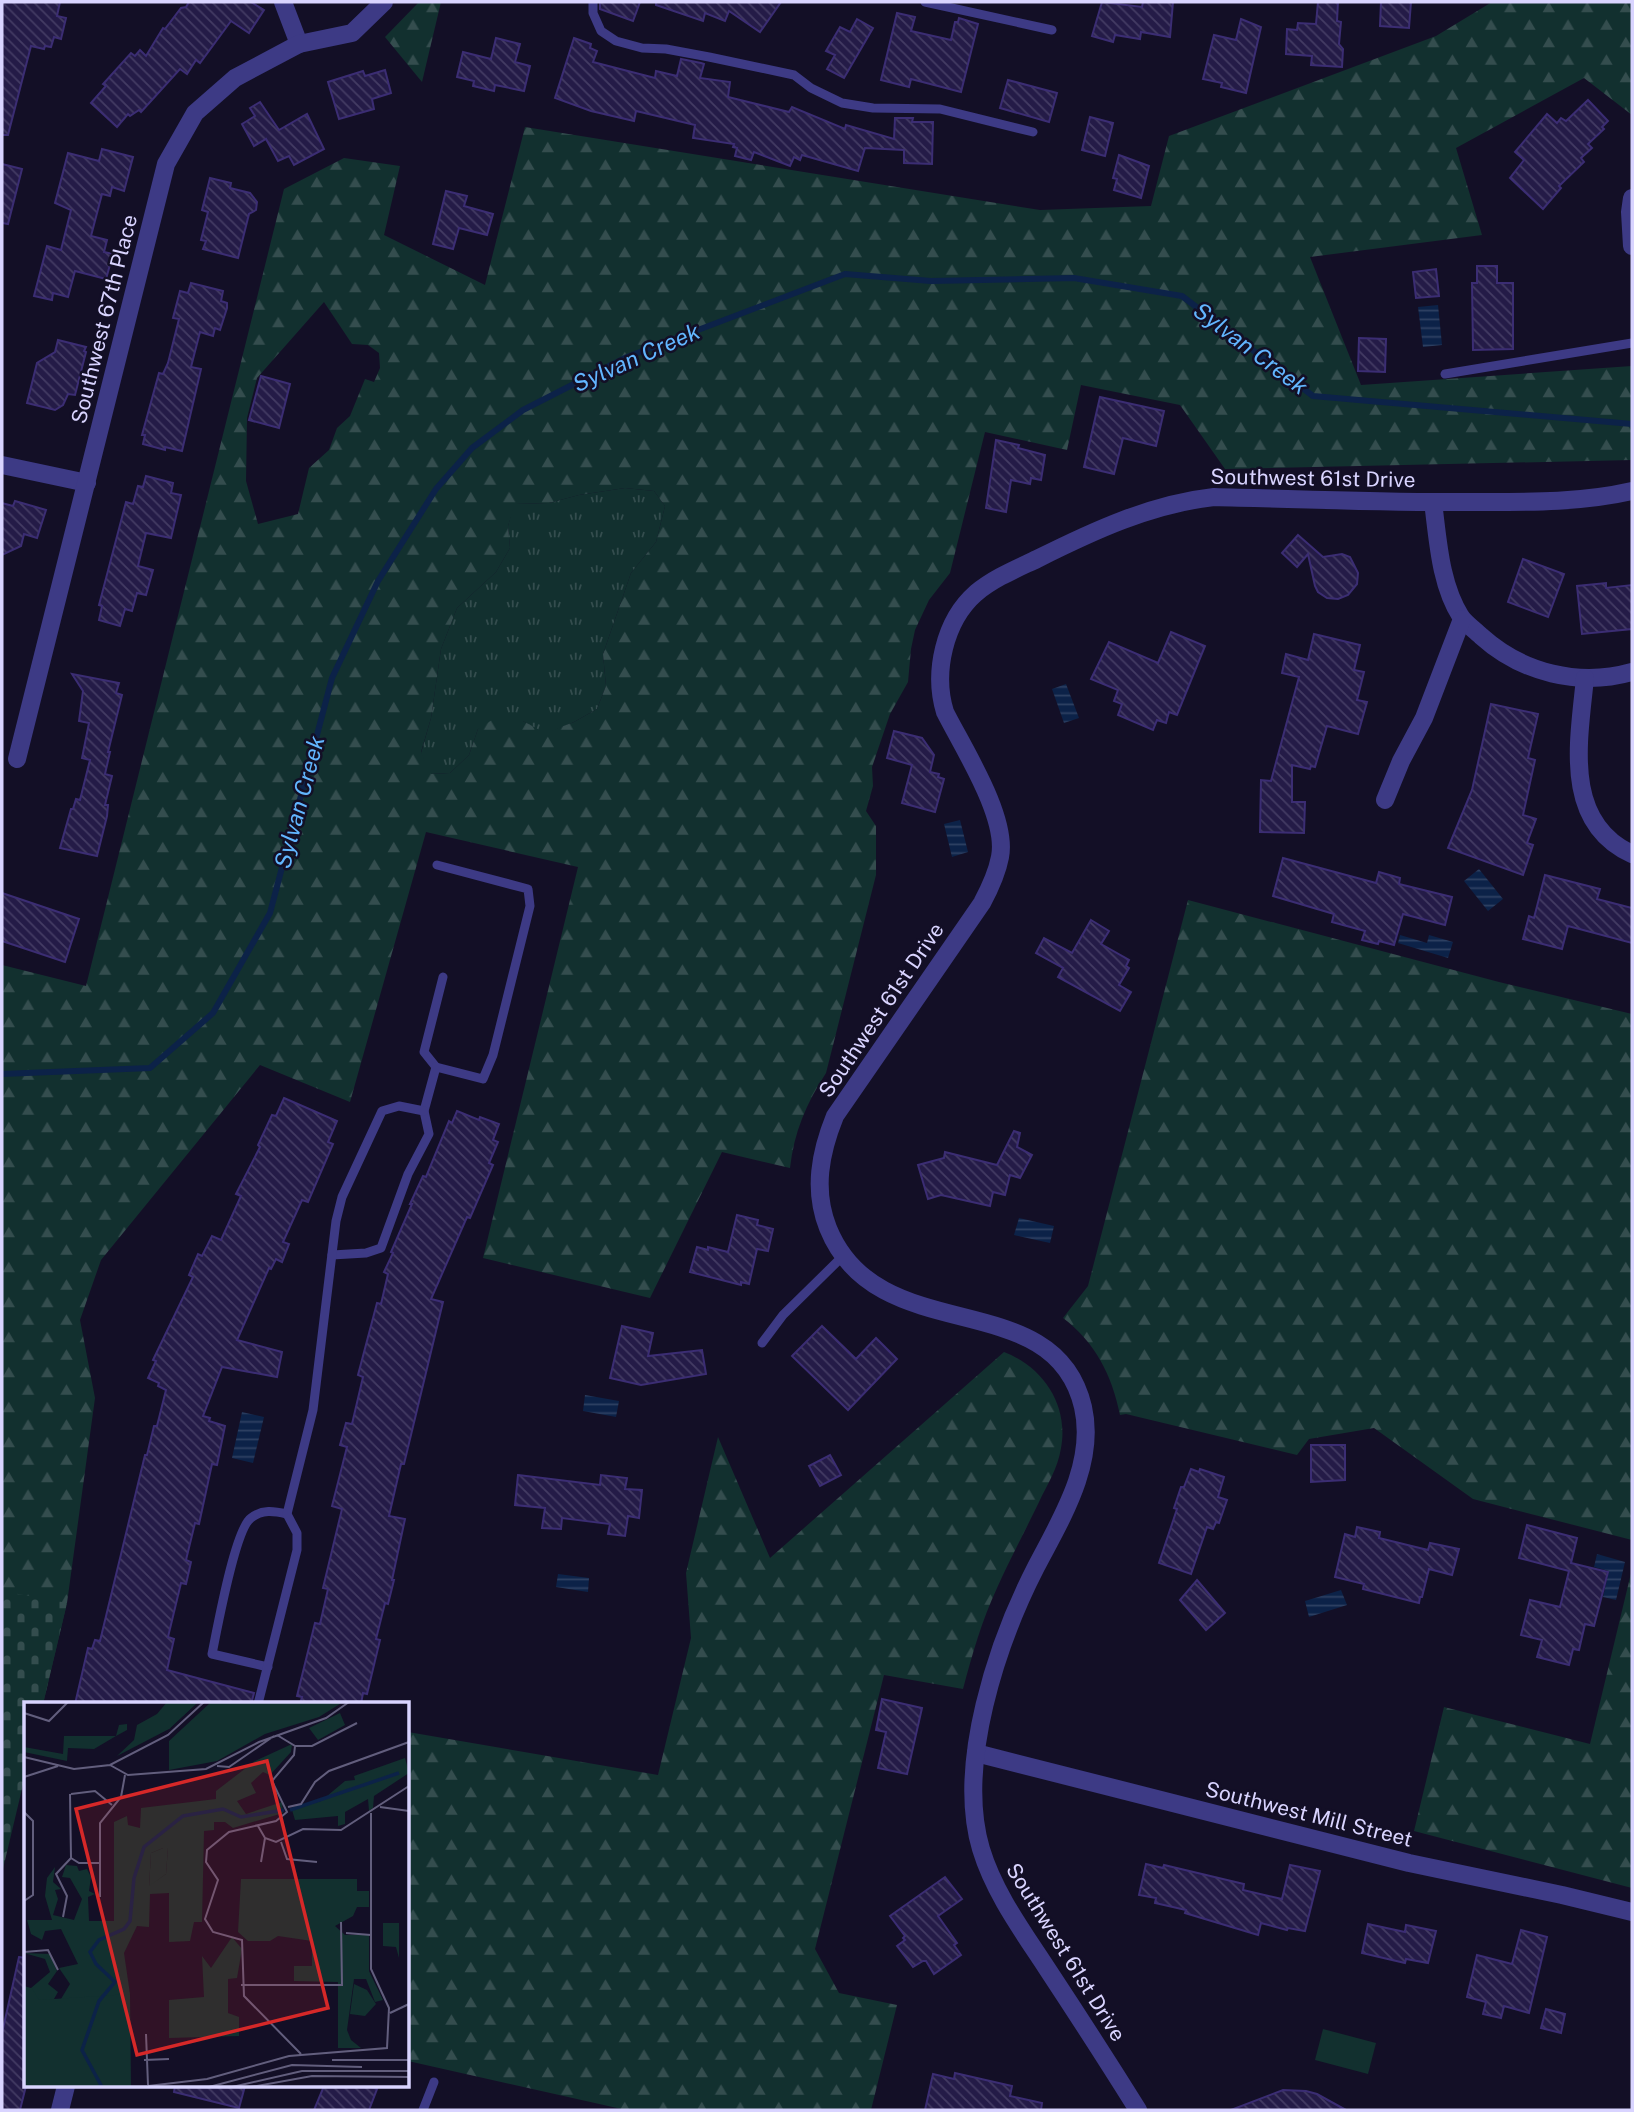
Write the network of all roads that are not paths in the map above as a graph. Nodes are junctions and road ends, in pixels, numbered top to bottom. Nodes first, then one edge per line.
1 (283, 2) edge
2 (384, 2) edge
3 (593, 2) edge
4 (925, 2) edge
5 (1052, 30) dead end
6 (299, 44) junction
7 (1032, 132) dead end
8 (1632, 198) edge
9 (1632, 246) edge
10 (1632, 343) edge
11 (1445, 374) dead end
12 (2, 465) edge
13 (87, 483) junction
14 (1632, 491) edge
15 (1433, 502) junction
16 (1462, 619) junction
17 (1632, 672) edge
18 (1585, 678) junction
19 (17, 758) dead end
20 (1385, 800) dead end
21 (1632, 854) edge
22 (437, 865) dead end
23 (443, 977) dead end
24 (436, 1067) junction
25 (424, 1111) junction
26 (332, 1255) junction
27 (843, 1256) junction
28 (762, 1343) dead end
29 (287, 1514) junction
30 (268, 1667) junction
31 (259, 1702) edge
32 (976, 1753) junction
33 (1632, 1912) edge
34 (434, 2082) dead end
35 (66, 2088) edge
36 (60, 2110) edge
37 (423, 2110) edge
38 (1138, 2110) edge

1 - 6 street
2 - 6 street, Southwest 67th Place
3 - 7 lane
4 - 5 lane
6 - 13 street, Southwest 67th Place
8 - 9 street
10 - 11 lane
12 - 13 street
13 - 19 street, Southwest 67th Place
14 - 15 street, Southwest 61st Drive
15 - 16 street
15 - 27 street, Southwest 61st Drive
16 - 18 street
16 - 20 street
17 - 18 street
18 - 21 street
22 - 24 lane
23 - 24 lane
24 - 25 lane
25 - 26 lane
25 - 26 lane
26 - 29 lane
27 - 28 lane
27 - 32 street, Southwest 61st Drive
29 - 30 lane
29 - 30 lane
30 - 31 lane
32 - 33 street, Southwest Mill Street
32 - 38 street, Southwest 61st Drive
34 - 37 lane
35 - 36 street

